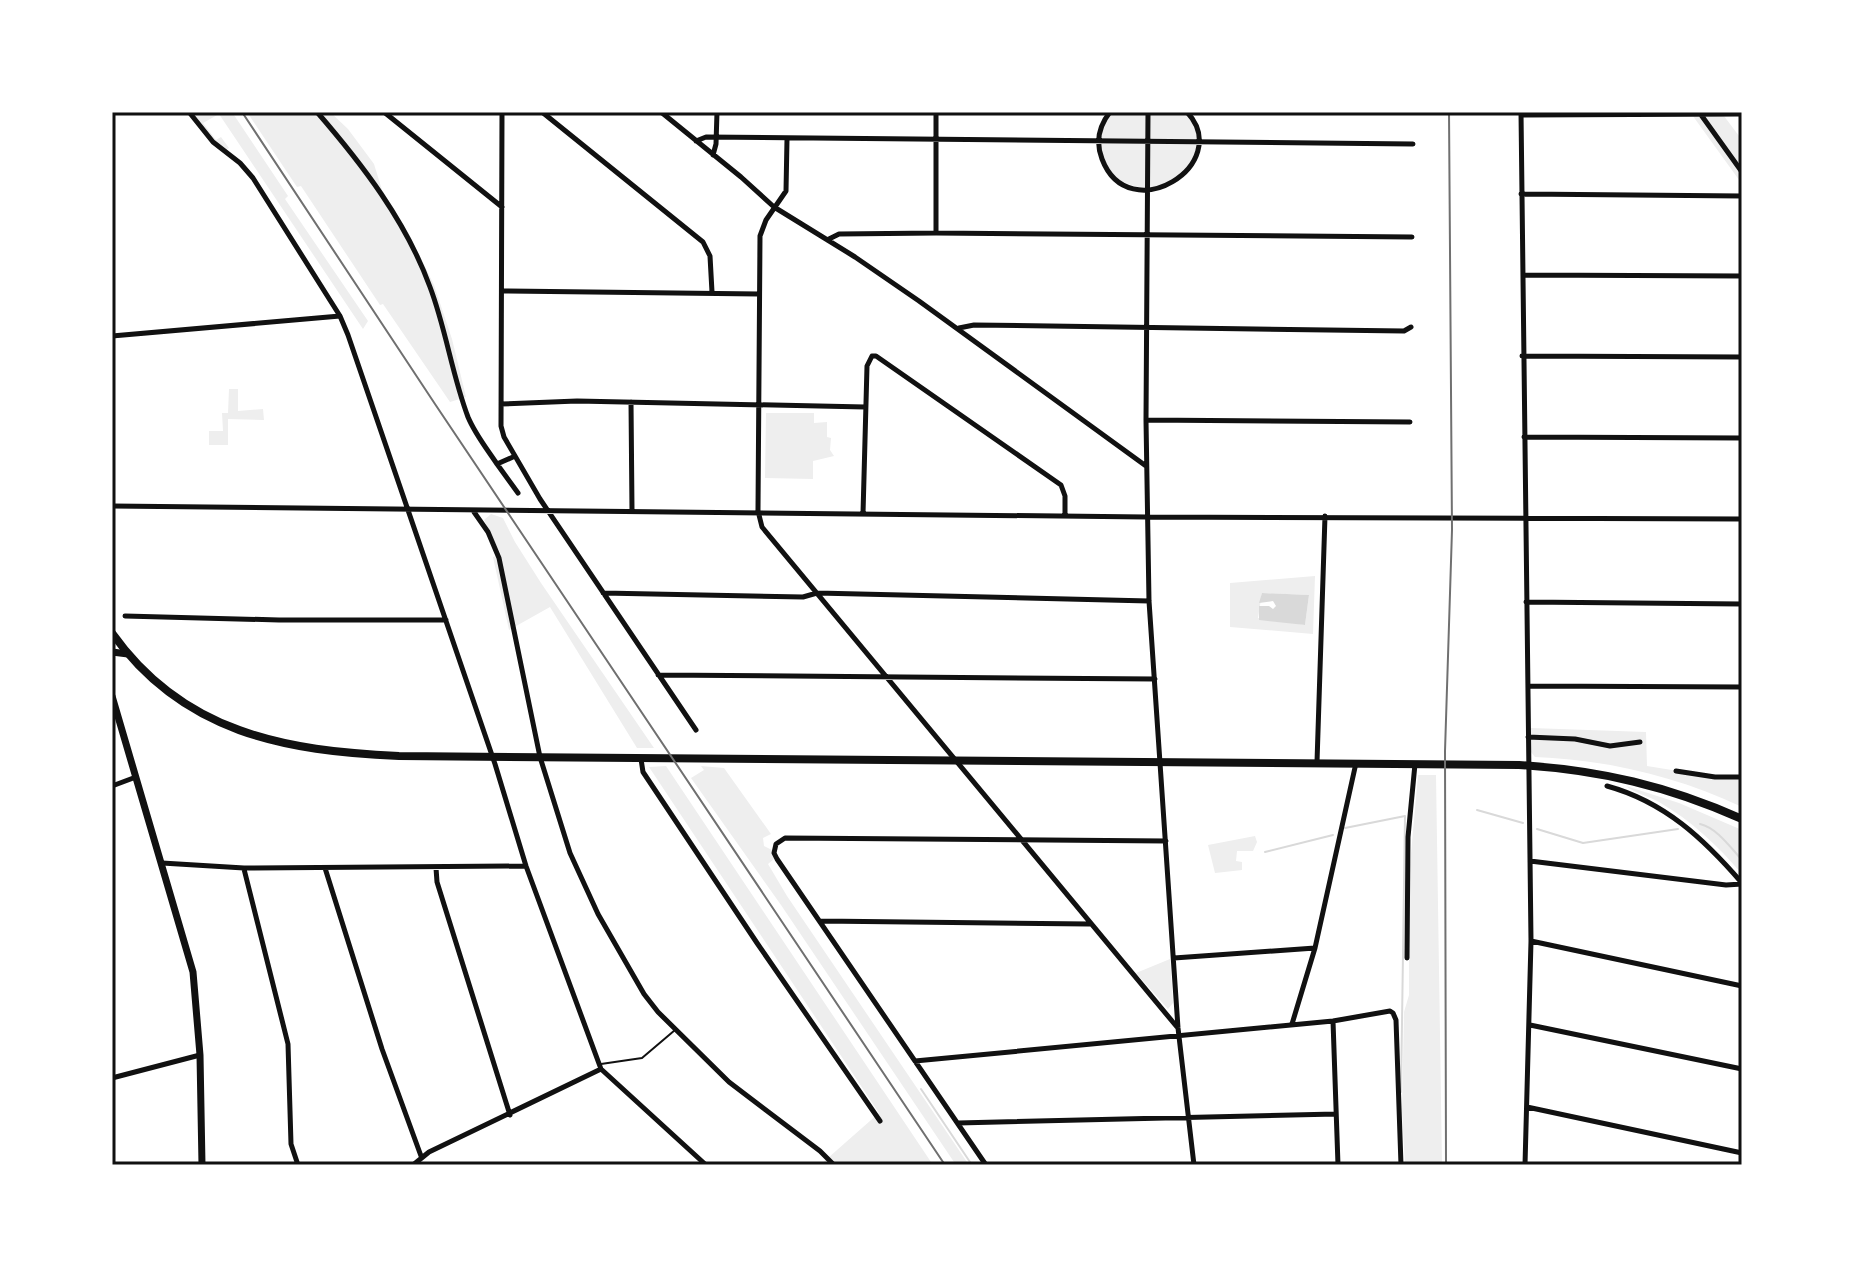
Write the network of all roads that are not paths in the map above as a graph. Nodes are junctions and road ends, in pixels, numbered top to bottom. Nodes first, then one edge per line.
1 (189, 112) edge
2 (317, 112) edge
3 (384, 112) edge
4 (502, 112) edge
5 (542, 112) edge
6 (661, 112) edge
7 (717, 112) edge
8 (936, 112) edge
9 (1110, 112) edge
10 (1148, 112) edge
11 (1187, 112) edge
12 (1699, 112) edge
13 (1521, 114) edge
14 (1742, 114) edge
15 (717, 137) junction
16 (787, 139) junction
17 (936, 140) junction
18 (696, 141) junction
19 (1098, 141) junction
20 (1148, 142) junction
21 (1200, 142) junction
22 (1413, 144) dead end
23 (713, 155) junction
24 (1742, 172) edge
25 (1147, 191) junction
26 (1521, 194) junction
27 (1742, 196) edge
28 (774, 207) junction
29 (502, 208) junction
30 (936, 233) junction
31 (1147, 235) junction
32 (1412, 237) dead end
33 (827, 240) junction
34 (1523, 275) junction
35 (1742, 276) edge
36 (502, 291) junction
37 (712, 292) junction
38 (759, 294) junction
39 (340, 316) junction
40 (1147, 327) junction
41 (1411, 327) dead end
42 (958, 329) junction
43 (112, 336) edge
44 (1522, 356) junction
45 (1742, 357) edge
46 (631, 402) junction
47 (759, 403) junction
48 (501, 404) junction
49 (865, 407) junction
50 (1146, 420) junction
51 (1410, 422) dead end
52 (1524, 437) junction
53 (1742, 438) edge
54 (513, 457) junction
55 (497, 464) junction
56 (1146, 466) junction
57 (518, 493) dead end
58 (112, 506) edge
59 (408, 509) junction
60 (632, 510) junction
61 (473, 511) junction
62 (549, 511) junction
63 (758, 511) junction
64 (863, 514) junction
65 (1065, 515) junction
66 (1325, 516) junction
67 (1146, 517) junction
68 (1525, 518) junction
69 (1742, 519) edge
70 (603, 593) junction
71 (817, 593) junction
72 (1149, 601) junction
73 (1526, 602) junction
74 (1742, 604) edge
75 (125, 616) dead end
76 (446, 620) junction
77 (113, 636) edge
78 (112, 651) edge
79 (128, 654) junction
80 (658, 675) junction
81 (888, 676) junction
82 (1155, 679) junction
83 (1528, 686) junction
84 (1742, 687) edge
85 (112, 696) edge
86 (696, 730) dead end
87 (1528, 737) junction
88 (1640, 742) dead end
89 (492, 756) junction
90 (540, 757) junction
91 (641, 758) junction
92 (956, 761) junction
93 (1160, 761) junction
94 (1317, 762) junction
95 (1356, 763) junction
96 (1415, 763) junction
97 (1528, 766) junction
98 (1676, 771) dead end
99 (136, 777) junction
100 (1742, 777) edge
101 (112, 786) edge
102 (1607, 786) dead end
103 (1742, 819) edge
104 (1166, 841) junction
105 (1023, 842) junction
106 (1530, 861) junction
107 (162, 863) junction
108 (526, 866) junction
109 (244, 868) junction
110 (325, 868) junction
111 (436, 868) junction
112 (1742, 883) edge
113 (820, 921) junction
114 (1090, 924) junction
115 (1531, 941) junction
116 (1315, 948) junction
117 (1174, 958) junction
118 (1407, 958) dead end
119 (1742, 986) edge
120 (1333, 1021) junction
121 (1292, 1024) junction
122 (1530, 1025) junction
123 (675, 1030) junction
124 (1178, 1032) junction
125 (200, 1055) junction
126 (915, 1061) junction
127 (600, 1067) junction
128 (1742, 1069) edge
129 (112, 1078) edge
130 (1527, 1107) junction
131 (1336, 1114) junction
132 (510, 1115) junction
133 (1187, 1117) junction
134 (880, 1121) dead end
135 (957, 1123) junction
136 (1742, 1153) edge
137 (421, 1156) junction
138 (202, 1165) edge
139 (298, 1165) edge
140 (413, 1165) edge
141 (706, 1165) edge
142 (834, 1165) edge
143 (986, 1165) edge
144 (1194, 1165) edge
145 (1338, 1165) edge
146 (1401, 1165) edge
147 (1525, 1165) edge

1 - 39 street
2 - 55 street
3 - 29 street
4 - 29 street
5 - 37 street
6 - 18 street
7 - 15 street
8 - 17 street
9 - 19 street
10 - 20 street
11 - 21 street
12 - 13 street
12 - 14 street
12 - 24 street
13 - 26 street
15 - 16 street
15 - 18 street
15 - 23 street
16 - 17 street
16 - 28 street
17 - 19 street
17 - 30 street
18 - 23 street
19 - 20 street
19 - 25 street
20 - 21 street
20 - 25 street
21 - 22 street
21 - 25 street
23 - 28 street
25 - 31 street
26 - 27 street
26 - 34 street
28 - 33 street
28 - 38 street
29 - 36 street
30 - 31 street
30 - 33 street
31 - 32 street
31 - 40 street
33 - 42 street
34 - 35 street
34 - 44 street
36 - 37 street
36 - 48 street
37 - 38 street
38 - 47 street
39 - 43 street
39 - 59 street
40 - 41 street
40 - 42 street
40 - 50 street
42 - 56 street
44 - 45 street
44 - 52 street
46 - 47 street
46 - 48 street
46 - 60 street
47 - 49 street
47 - 63 street
48 - 54 street
49 - 64 street
49 - 65 street
50 - 51 street
50 - 56 street
52 - 53 street
52 - 68 street
54 - 55 street
54 - 62 street
55 - 57 street
56 - 67 street
58 - 59 street
59 - 61 street
59 - 76 street
60 - 62 street
60 - 63 street
61 - 62 street
61 - 90 street
62 - 70 street
63 - 64 street
63 - 71 street
64 - 65 street
65 - 67 street
66 - 67 street
66 - 68 street
66 - 94 street
67 - 72 street
68 - 69 street
68 - 73 street
70 - 71 street
70 - 80 street
71 - 72 street
71 - 81 street
72 - 82 street
73 - 74 street
73 - 83 street
75 - 76 street
76 - 89 street
77 - 78 main road
77 - 79 main road
78 - 79 main road
79 - 89 main road
80 - 81 street
80 - 86 street
81 - 82 street
81 - 92 street
82 - 93 street
83 - 84 street
83 - 87 street
85 - 99 main road
87 - 88 street
87 - 97 street
89 - 90 main road
89 - 108 street
90 - 91 main road
90 - 123 street
91 - 92 main road
91 - 134 street
92 - 93 main road
92 - 105 street
93 - 94 main road
93 - 104 street
94 - 95 main road
95 - 96 main road
95 - 116 street
96 - 97 main road
96 - 118 street
97 - 103 main road
97 - 106 street
98 - 100 street
99 - 101 street
99 - 107 main road
102 - 112 street
104 - 105 street
104 - 117 street
105 - 113 street
105 - 114 street
106 - 112 street
106 - 115 street
107 - 109 street
107 - 125 main road
108 - 111 street
108 - 127 street
109 - 110 street
109 - 139 street
110 - 111 street
110 - 137 street
111 - 132 street
113 - 114 street
113 - 126 street
114 - 124 street
115 - 119 street
115 - 122 street
116 - 117 street
116 - 121 street
117 - 124 street
120 - 121 street
120 - 131 street
120 - 146 street
121 - 124 street
122 - 128 street
122 - 130 street
123 - 127 lane
123 - 142 street
124 - 126 street
124 - 133 street
125 - 129 street
125 - 138 main road
126 - 135 street
127 - 132 street
127 - 141 street
130 - 136 street
130 - 147 street
131 - 133 street
131 - 145 street
132 - 137 street
133 - 135 street
133 - 144 street
135 - 143 street
137 - 140 street

